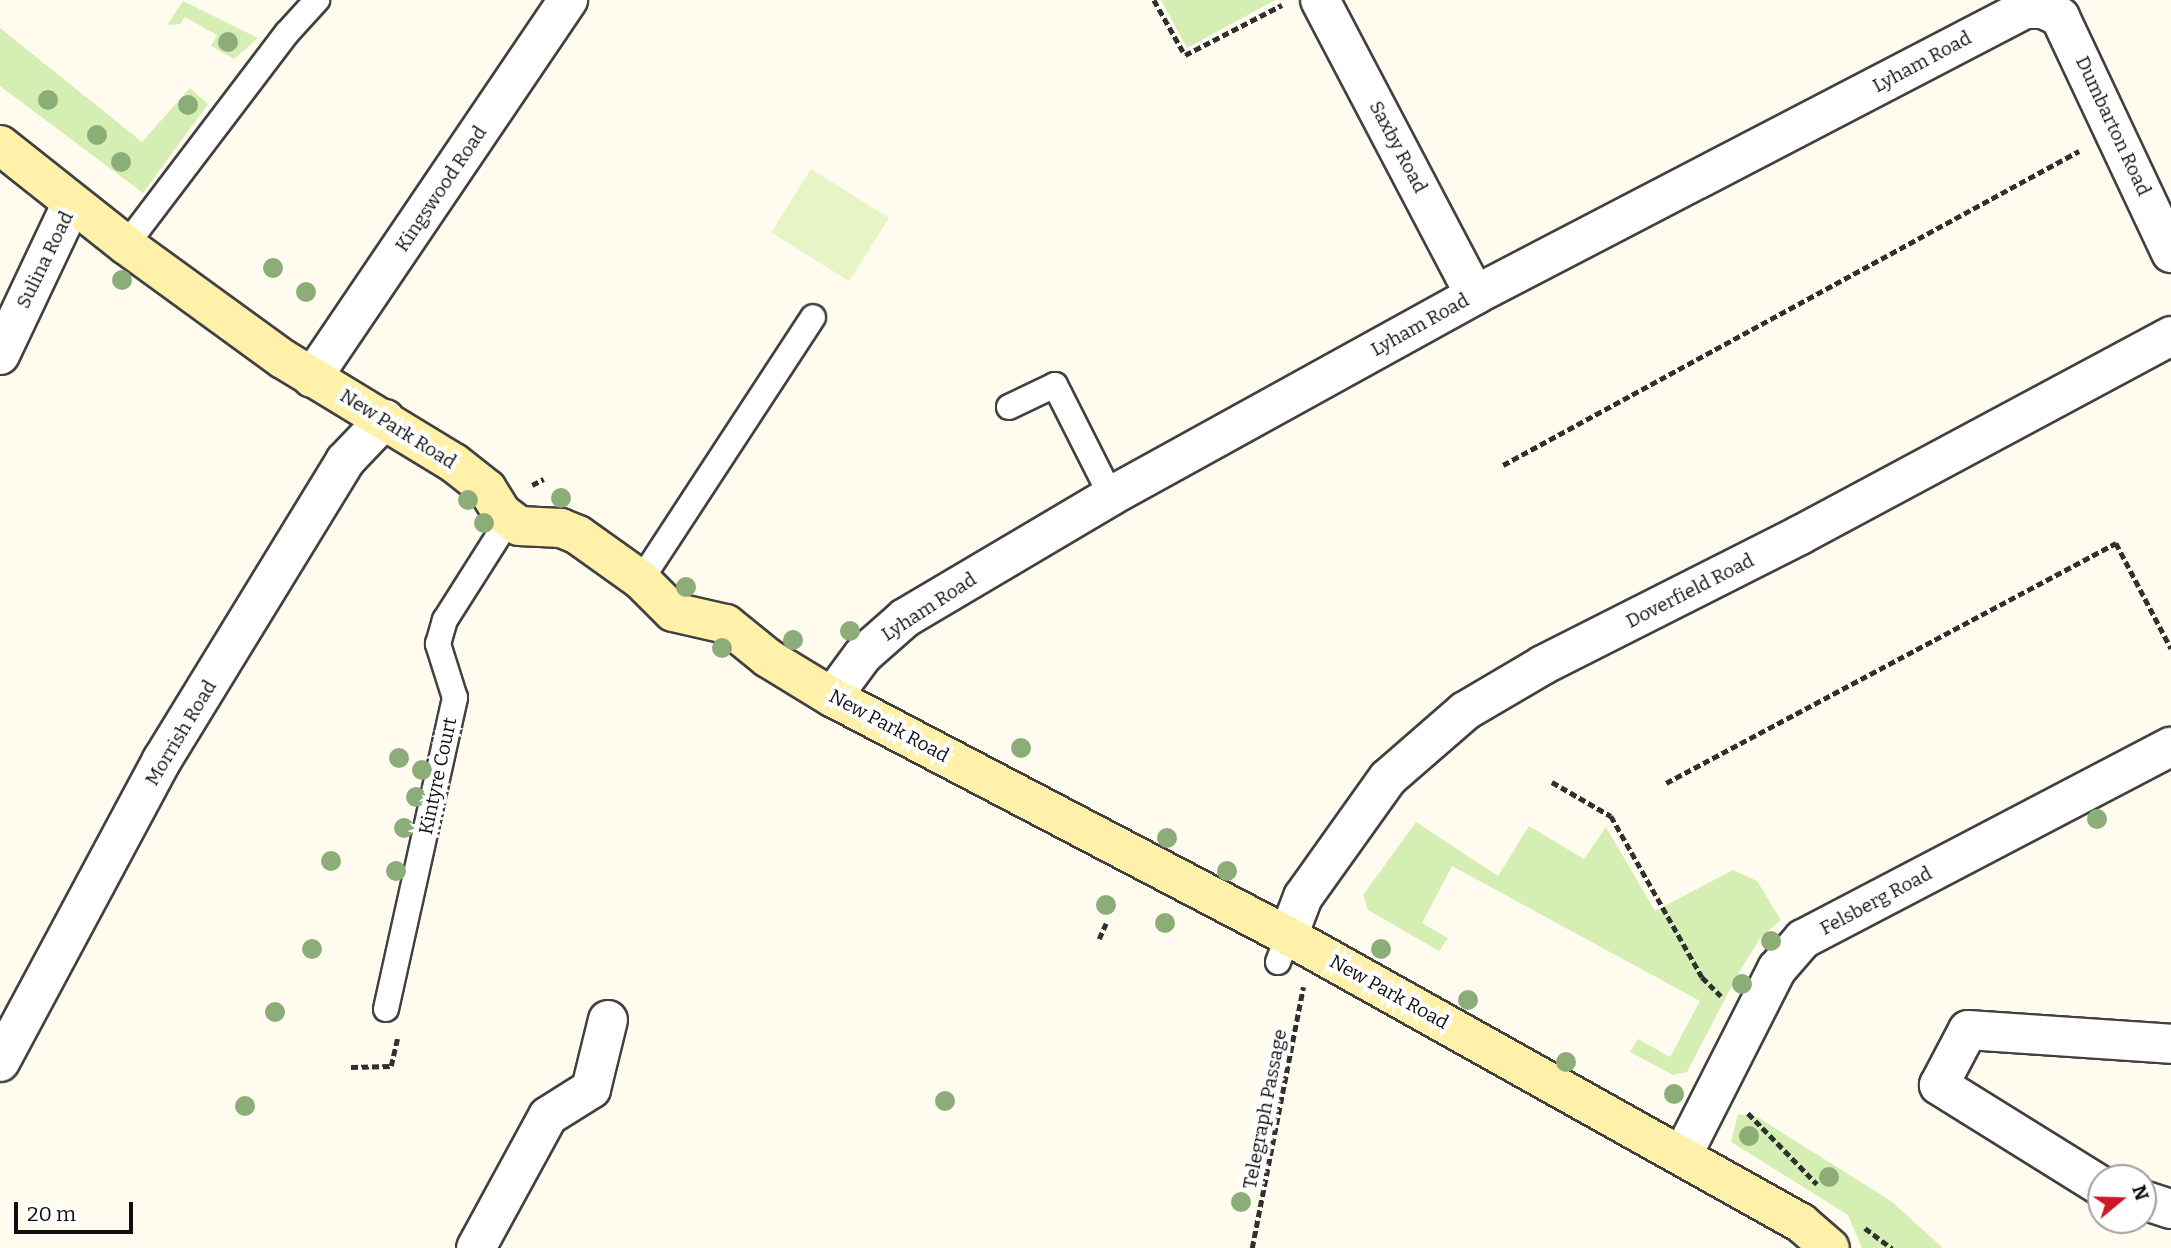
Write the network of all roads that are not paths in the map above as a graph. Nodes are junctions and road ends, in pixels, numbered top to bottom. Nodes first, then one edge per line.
1 (317, 0) edge
2 (568, 0) edge
3 (1320, 0) edge
4 (2043, 9) joint
5 (0, 145) edge
6 (72, 203) junction
7 (126, 245) junction
8 (2171, 253) edge
9 (1475, 295) junction
10 (814, 317) dead end
11 (2171, 336) edge
12 (0, 355) edge
13 (312, 378) junction
14 (1009, 407) dead end
15 (385, 419) junction
16 (1111, 496) junction
17 (509, 519) junction
18 (641, 580) junction
19 (832, 696) junction
20 (2171, 747) edge
21 (1283, 949) junction
22 (386, 1009) dead end
23 (608, 1020) dead end
24 (2171, 1044) edge
25 (0, 1062) edge
26 (1682, 1156) junction
27 (2087, 1177) edge
28 (476, 1248) edge
29 (1830, 1248) edge

1 - 7 lane
2 - 13 street, Kingswood Road
3 - 9 street, Saxby Road
4 - 8 street, Dumbarton Road
4 - 9 street, Lyham Road
5 - 6 street, New Park Road
6 - 7 street, New Park Road
6 - 12 street, Sulina Road
7 - 13 street, New Park Road
9 - 16 street, Lyham Road
10 - 18 lane
11 - 21 street, Doverfield Road
13 - 15 street, New Park Road
14 - 16 lane
15 - 17 street, New Park Road
15 - 25 street, Morrish Road
16 - 19 street, Lyham Road
17 - 18 street, New Park Road
17 - 22 lane, Kintyre Court
18 - 19 street, New Park Road
19 - 21 street, New Park Road
20 - 26 street, Felsberg Road
21 - 26 street, New Park Road
23 - 28 street
24 - 27 street
26 - 29 street, New Park Road

